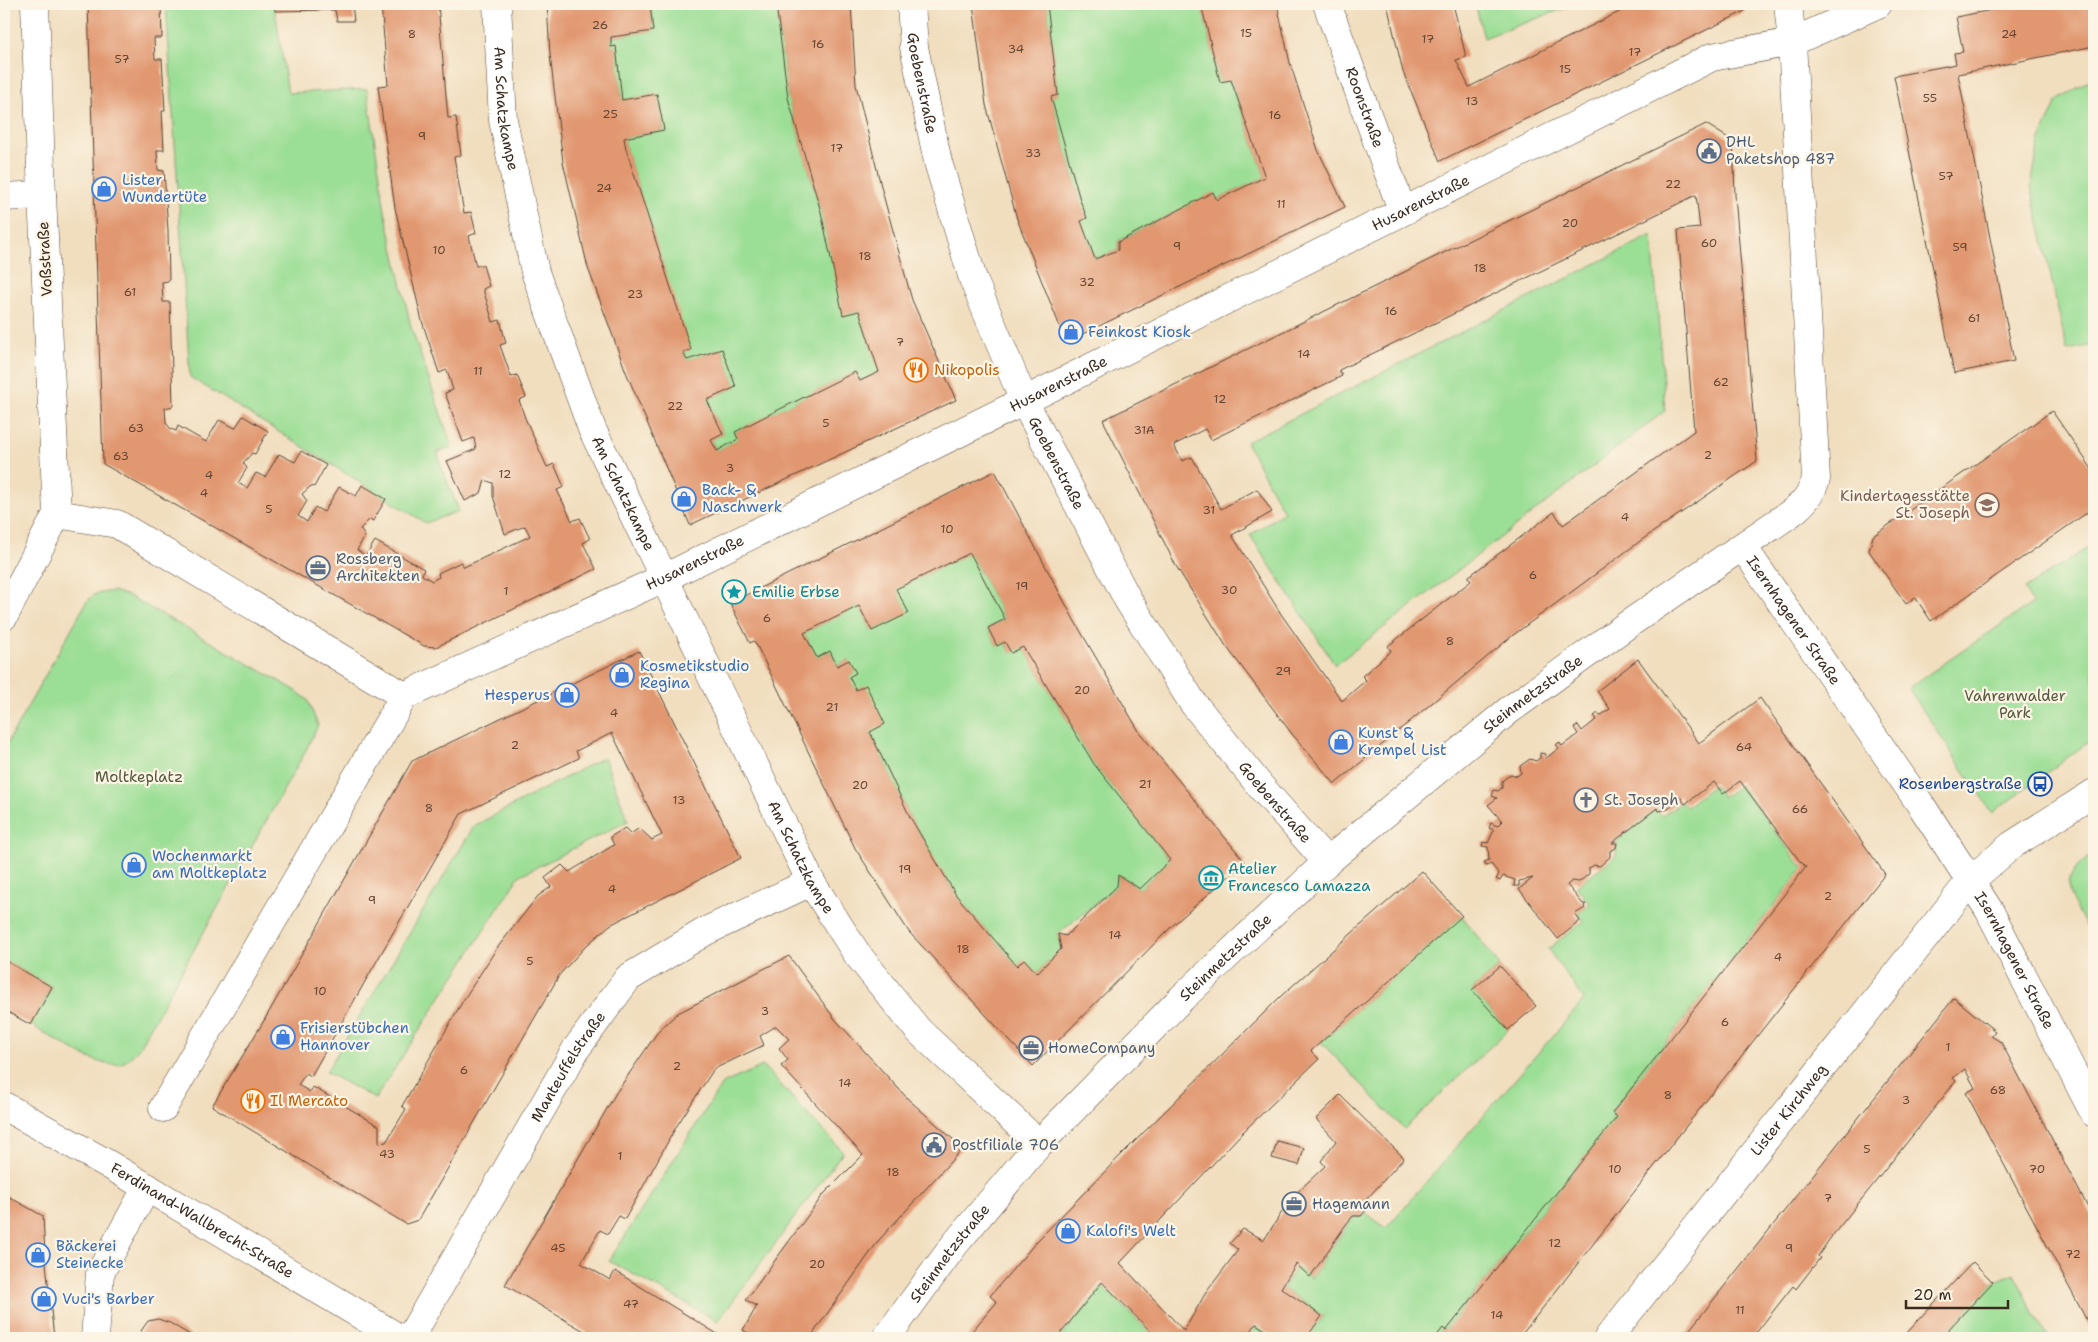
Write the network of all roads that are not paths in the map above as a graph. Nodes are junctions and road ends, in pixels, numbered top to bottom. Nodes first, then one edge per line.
1 (35, 4) edge
2 (497, 4) edge
3 (911, 4) edge
4 (1327, 4) edge
5 (1788, 4) edge
6 (1878, 4) edge
7 (1792, 42) junction
8 (42, 195) junction
9 (4, 197) edge
10 (1402, 210) junction
11 (1024, 401) junction
12 (58, 514) junction
13 (1743, 547) junction
14 (664, 578) junction
15 (4, 616) edge
16 (404, 696) junction
17 (2094, 793) edge
18 (1327, 862) junction
19 (1970, 881) junction
20 (811, 882) junction
21 (4, 1106) edge
22 (162, 1108) dead end
23 (2094, 1113) edge
24 (1038, 1144) junction
25 (147, 1188) junction
26 (96, 1338) edge
27 (399, 1338) edge
28 (410, 1338) edge
29 (886, 1338) edge
30 (1608, 1338) edge

1 - 8 street, Voßstraße
2 - 14 street, Am Schatzkampe
3 - 11 street, Goebenstraße
4 - 10 street, Roonstraße
5 - 7 street, Isernhagener Straße
6 - 7 street, Husarenstraße
7 - 10 street, Husarenstraße
7 - 13 street, Isernhagener Straße
8 - 9 street
8 - 12 street, Voßstraße
10 - 11 street, Husarenstraße
11 - 14 street, Husarenstraße
11 - 18 street, Goebenstraße
12 - 15 street
12 - 16 street
13 - 18 street, Steinmetzstraße
13 - 19 street, Isernhagener Straße
14 - 16 street, Husarenstraße
14 - 20 street, Am Schatzkampe
16 - 22 street
17 - 19 street, Lister Kirchweg
18 - 24 street, Steinmetzstraße
19 - 23 street, Isernhagener Straße
19 - 30 street, Lister Kirchweg
20 - 24 street, Am Schatzkampe
20 - 28 street, Manteuffelstraße
21 - 25 street, Ferdinand-Wallbrecht-Straße
24 - 29 street, Steinmetzstraße
25 - 26 street
25 - 27 street, Ferdinand-Wallbrecht-Straße

